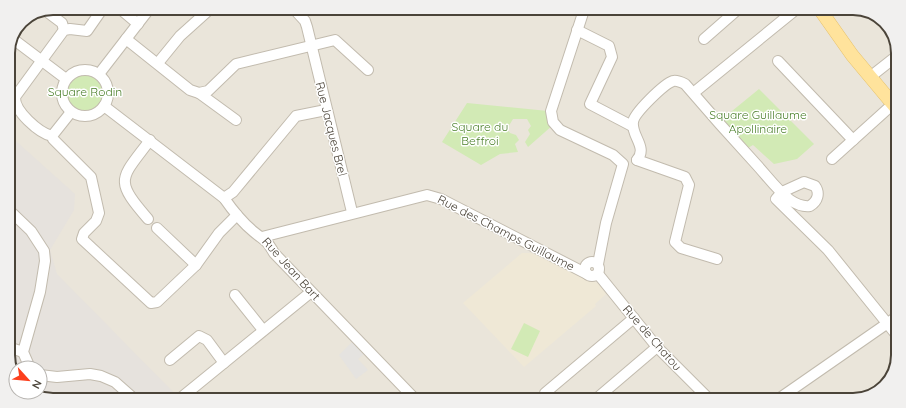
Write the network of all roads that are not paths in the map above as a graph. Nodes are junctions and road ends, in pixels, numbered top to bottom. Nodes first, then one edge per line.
1 (52, 15) edge
2 (98, 15) edge
3 (127, 15) edge
4 (145, 15) edge
5 (203, 15) edge
6 (299, 15) edge
7 (582, 15) edge
8 (731, 15) edge
9 (789, 15) edge
10 (824, 15) edge
11 (138, 24) junction
12 (64, 30) junction
13 (577, 30) junction
14 (126, 39) junction
15 (704, 39) dead end
16 (17, 42) edge
17 (311, 46) junction
18 (891, 60) edge
19 (41, 61) junction
20 (778, 61) dead end
21 (158, 63) junction
22 (368, 70) dead end
23 (99, 74) junction
24 (870, 77) junction
25 (66, 79) junction
26 (697, 90) dead end
27 (199, 93) junction
28 (891, 101) edge
29 (104, 106) junction
30 (891, 109) edge
31 (326, 110) junction
32 (71, 112) junction
33 (236, 120) dead end
34 (632, 126) junction
35 (52, 136) junction
36 (150, 140) junction
37 (852, 140) junction
38 (832, 159) dead end
39 (637, 160) junction
40 (623, 164) junction
41 (224, 198) junction
42 (352, 212) junction
43 (237, 215) junction
44 (15, 216) edge
45 (148, 219) dead end
46 (157, 228) dead end
47 (262, 237) junction
48 (717, 259) dead end
49 (196, 265) junction
50 (598, 269) junction
51 (311, 292) junction
52 (235, 296) dead end
53 (634, 318) junction
54 (891, 320) edge
55 (264, 330) junction
56 (658, 347) junction
57 (15, 349) edge
58 (24, 352) junction
59 (27, 360) edge
60 (170, 360) dead end
61 (224, 363) junction
62 (48, 376) edge
63 (127, 393) edge
64 (187, 393) edge
65 (409, 393) edge
66 (545, 393) dead end
67 (603, 393) edge
68 (703, 393) edge
69 (787, 393) edge

1 - 12 street
2 - 12 street
3 - 11 street
4 - 11 street
5 - 21 street
6 - 17 street, Rue Jacques Brel
7 - 13 street
8 - 15 street
9 - 26 street
10 - 24 main road
11 - 14 street
12 - 19 street
13 - 34 street
13 - 40 street
14 - 21 street
14 - 23 street
16 - 19 street
17 - 22 street
17 - 27 street
17 - 31 street, Rue Jacques Brel
18 - 24 street
19 - 25 street
19 - 35 street
20 - 37 street
21 - 27 street
23 - 25 street
23 - 29 street
24 - 28 main road
25 - 32 street
27 - 33 street
29 - 32 street
29 - 36 street, Rue Jean Bart
30 - 37 street
31 - 41 street
31 - 42 street, Rue Jacques Brel
32 - 35 street
34 - 39 street
34 - 54 street
35 - 49 street
36 - 41 street, Rue Jean Bart
36 - 45 street
37 - 38 street
39 - 40 street
39 - 48 street
40 - 50 street
41 - 43 street, Rue Jean Bart
42 - 47 street, Rue des Champs Guillaume
42 - 50 street, Rue des Champs Guillaume
43 - 47 street, Rue Jean Bart
43 - 49 street
44 - 58 street
46 - 49 street
47 - 51 street, Rue Jean Bart
50 - 53 street, Rue de Chatou
51 - 55 street
51 - 65 street, Rue Jean Bart
52 - 55 street
53 - 56 street, Rue de Chatou
53 - 66 street
54 - 69 street
55 - 61 street
56 - 67 street
56 - 68 street, Rue de Chatou
57 - 58 street
58 - 59 street
60 - 61 street
61 - 64 street
62 - 63 street

